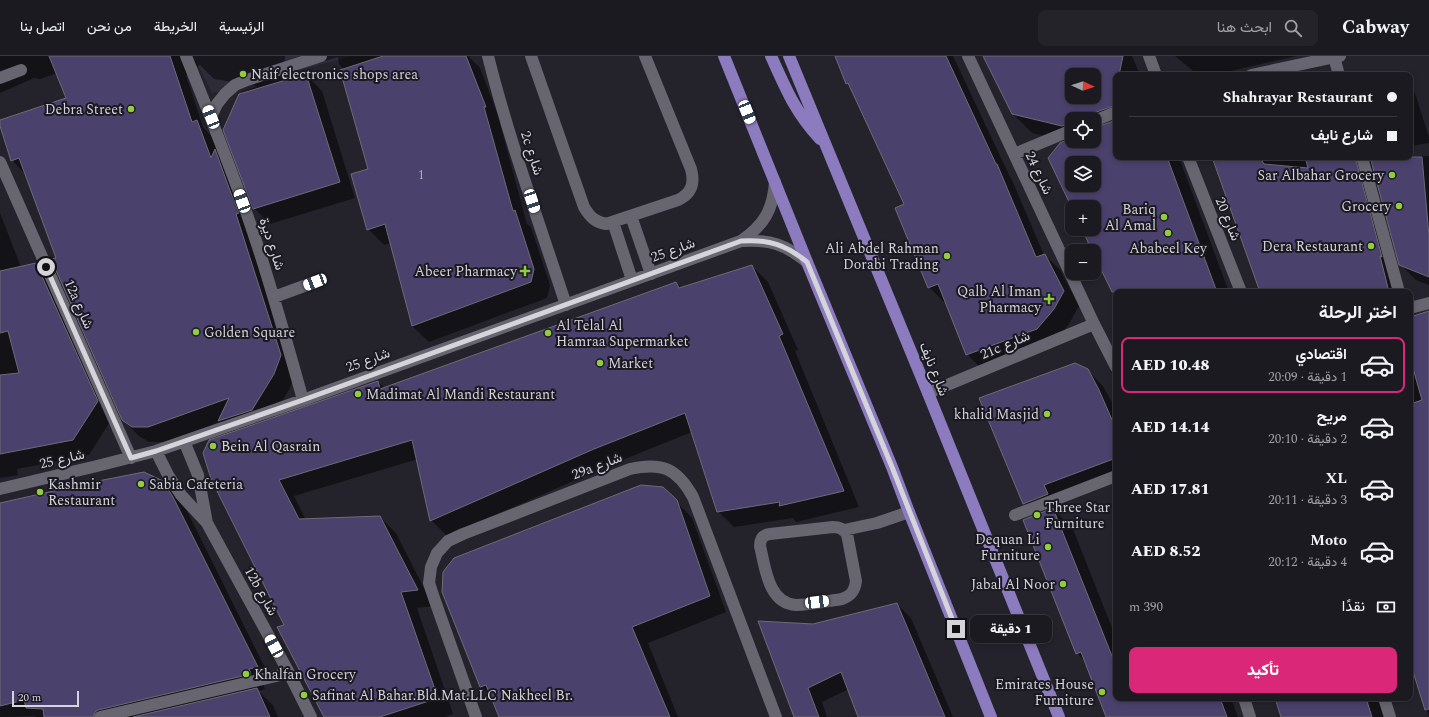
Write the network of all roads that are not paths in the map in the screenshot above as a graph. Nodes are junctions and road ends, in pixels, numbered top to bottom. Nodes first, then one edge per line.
1 (186, 56) edge
2 (321, 56) edge
3 (488, 56) edge
4 (531, 56) edge
5 (645, 56) edge
6 (724, 56) edge
7 (772, 56) edge
8 (789, 56) edge
9 (968, 56) edge
10 (1149, 56) edge
11 (1337, 57) edge
12 (21, 70) dead end
13 (1155, 72) edge
14 (1265, 72) edge
15 (1339, 72) edge
16 (0, 78) edge
17 (1113, 113) edge
18 (211, 117) junction
19 (1101, 118) edge
20 (1065, 133) edge
21 (826, 146) junction
22 (1014, 154) junction
23 (1189, 160) edge
24 (1363, 160) edge
25 (0, 162) edge
26 (775, 182) junction
27 (631, 216) junction
28 (613, 222) junction
29 (741, 241) junction
30 (807, 262) junction
31 (651, 274) junction
32 (632, 280) junction
33 (315, 282) dead end
34 (1240, 289) edge
35 (1398, 289) edge
36 (274, 297) junction
37 (1429, 303) edge
38 (566, 304) junction
39 (1413, 307) edge
40 (1094, 324) junction
41 (1113, 361) edge
42 (928, 393) junction
43 (303, 400) junction
44 (184, 441) junction
45 (156, 451) junction
46 (131, 458) junction
47 (1113, 477) edge
48 (0, 488) edge
49 (909, 512) junction
50 (1015, 515) dead end
51 (207, 523) junction
52 (844, 530) junction
53 (289, 673) junction
54 (1245, 701) edge
55 (1385, 701) edge
56 (472, 713) edge
57 (100, 717) edge
58 (311, 717) edge
59 (776, 717) edge
60 (991, 717) edge
61 (1059, 717) edge
62 (1250, 717) edge
63 (1390, 717) edge

1 - 18 street, شارع ديرة
2 - 18 street
3 - 38 street, 2c شارع
4 - 28 street
5 - 27 street
6 - 26 main road
7 - 21 main road
8 - 21 main road, شارع نايف
9 - 22 street, شارع 24
10 - 13 street
11 - 14 street
11 - 15 street
12 - 16 street
17 - 19 street
18 - 36 street, شارع ديرة
20 - 22 street
21 - 42 main road, شارع نايف
22 - 40 street, شارع 24
23 - 34 street, شارع 20
24 - 35 street
25 - 46 street, 12a شارع
26 - 29 street, شارع 25
26 - 30 main road
27 - 28 street
27 - 31 street
28 - 32 street
29 - 30 street, شارع 25
29 - 31 street, شارع 25
30 - 49 main road
31 - 32 street, شارع 25
32 - 38 street, شارع 25
33 - 36 street
36 - 43 street, شارع ديرة
37 - 39 street
38 - 43 street, شارع 25
40 - 41 street, شارع 24
40 - 42 street, 21c شارع
42 - 61 main road, شارع نايف
43 - 44 street, شارع 25
44 - 45 street, شارع 25
44 - 51 street, 12b شارع
45 - 46 street, شارع 25
45 - 51 street, 12b شارع
46 - 48 street, شارع 25
47 - 50 street
49 - 52 street
49 - 60 main road
51 - 53 street, 12b شارع
52 - 52 street
53 - 57 street
53 - 58 street, 12b شارع
54 - 62 street
55 - 63 street
56 - 59 street, 29a شارع

